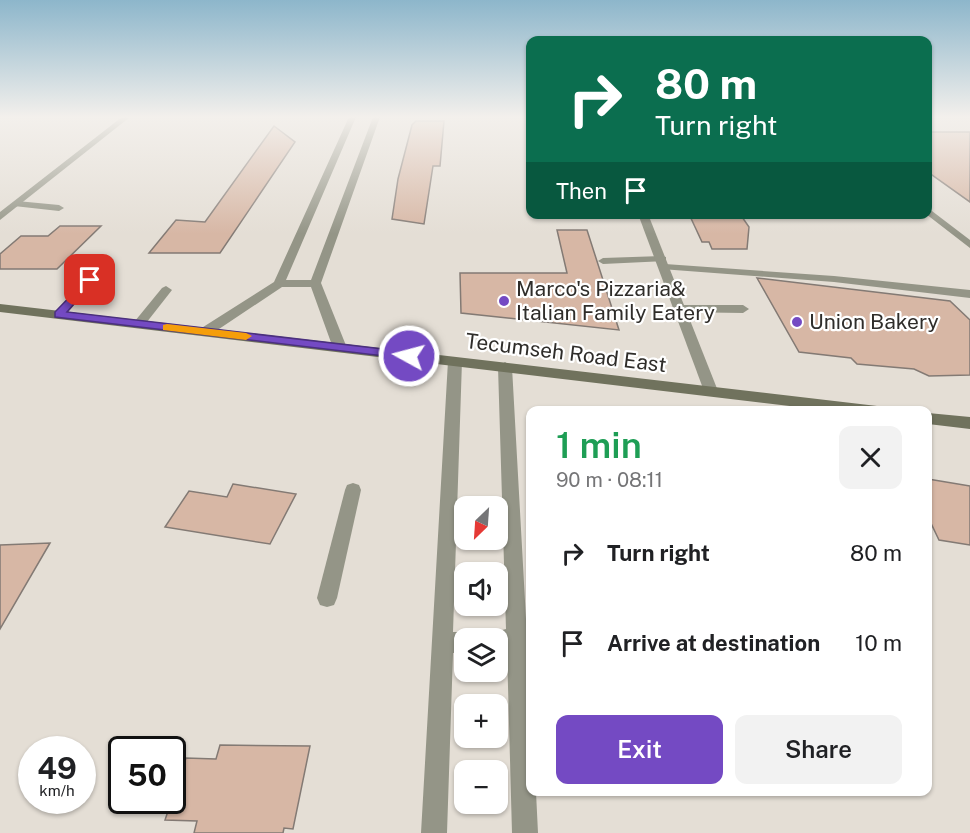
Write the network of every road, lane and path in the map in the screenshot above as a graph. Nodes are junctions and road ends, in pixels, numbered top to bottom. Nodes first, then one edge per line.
1 (78, 156) edge
2 (336, 156) edge
3 (362, 156) edge
4 (17, 204) junction
5 (59, 208) dead end
6 (932, 214) edge
7 (0, 217) edge
8 (645, 219) edge
9 (970, 245) edge
10 (603, 261) dead end
11 (663, 263) junction
12 (90, 280) dead end
13 (315, 283) junction
14 (279, 284) junction
15 (166, 290) dead end
16 (970, 294) edge
17 (0, 308) edge
18 (680, 309) junction
19 (743, 309) dead end
20 (59, 315) junction
21 (139, 324) junction
22 (205, 332) junction
23 (340, 348) junction
24 (454, 361) junction
25 (505, 367) junction
26 (711, 391) junction
27 (836, 406) edge
28 (932, 418) edge
29 (970, 423) edge
30 (353, 490) dead end
31 (327, 598) dead end
32 (507, 628) edge
33 (454, 642) edge
34 (442, 643) junction
35 (508, 651) edge
36 (434, 833) edge
37 (525, 833) edge

1 - 4 street
2 - 14 street
3 - 13 street
4 - 5 street
4 - 7 street
6 - 9 street
8 - 11 street
10 - 11 street
11 - 16 street
11 - 18 street
12 - 20 street
13 - 14 street
13 - 23 street
14 - 22 street
15 - 21 street
17 - 20 main road, Tecumseh Road East
18 - 19 street
18 - 26 street
20 - 21 main road, Tecumseh Road East
21 - 22 main road, Tecumseh Road East
22 - 23 main road, Tecumseh Road East
23 - 24 main road, Tecumseh Road East
24 - 25 main road, Tecumseh Road East
24 - 34 street
25 - 26 main road, Tecumseh Road East
25 - 32 street
26 - 27 main road, Tecumseh Road East
28 - 29 main road
30 - 31 street
33 - 34 street
34 - 36 street
35 - 37 street

